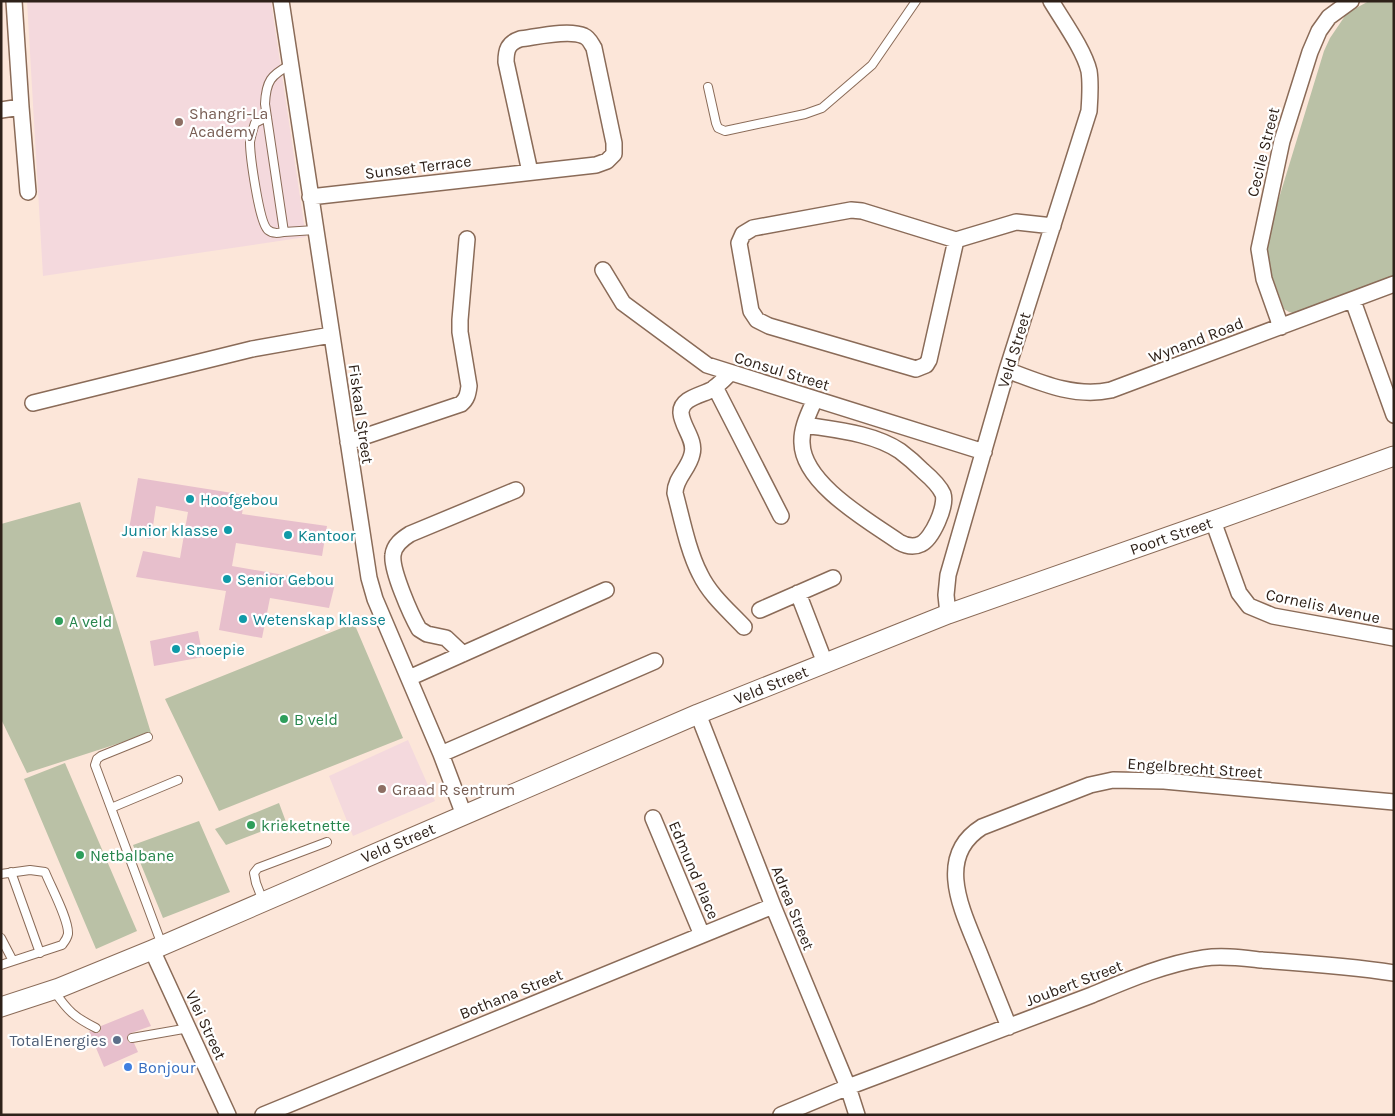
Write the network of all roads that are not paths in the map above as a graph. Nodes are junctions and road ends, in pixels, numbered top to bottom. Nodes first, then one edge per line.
1 (14, 1) edge
2 (281, 1) edge
3 (916, 1) edge
4 (1052, 1) edge
5 (1351, 1) edge
6 (290, 65) junction
7 (708, 87) dead end
8 (20, 107) junction
9 (1, 110) edge
10 (267, 118) junction
11 (530, 172) junction
12 (28, 192) dead end
13 (310, 197) junction
14 (1053, 226) junction
15 (315, 230) junction
16 (284, 232) junction
17 (467, 238) dead end
18 (956, 240) junction
19 (603, 270) dead end
20 (1394, 284) edge
21 (1353, 301) junction
22 (1281, 327) junction
23 (332, 335) junction
24 (1007, 370) junction
25 (730, 373) junction
26 (715, 387) junction
27 (815, 399) junction
28 (33, 403) dead end
29 (1394, 416) edge
30 (805, 425) junction
31 (348, 442) junction
32 (984, 452) junction
33 (1394, 456) edge
34 (516, 490) dead end
35 (781, 516) dead end
36 (1213, 521) junction
37 (833, 578) dead end
38 (606, 590) dead end
39 (798, 594) junction
40 (760, 610) dead end
41 (948, 614) junction
42 (744, 627) dead end
43 (1394, 638) edge
44 (463, 654) junction
45 (654, 661) dead end
46 (824, 663) junction
47 (409, 678) junction
48 (698, 714) junction
49 (148, 737) dead end
50 (441, 754) junction
51 (178, 780) dead end
52 (1394, 802) edge
53 (111, 808) junction
54 (464, 815) junction
55 (653, 818) dead end
56 (327, 842) dead end
57 (12, 872) junction
58 (1, 874) edge
59 (263, 900) junction
60 (773, 906) junction
61 (702, 935) junction
62 (1, 938) edge
63 (157, 947) junction
64 (40, 953) junction
65 (13, 961) junction
66 (1, 965) edge
67 (1394, 973) edge
68 (53, 990) junction
69 (1, 1007) edge
70 (1009, 1027) junction
71 (96, 1028) dead end
72 (189, 1028) junction
73 (132, 1038) dead end
74 (848, 1087) junction
75 (228, 1115) edge
76 (263, 1115) edge
77 (781, 1115) edge
78 (857, 1115) edge

1 - 8 street
2 - 6 street, Fiskaal Street
3 - 7 lane
4 - 14 street, Veld Street
5 - 22 street, Cecile Street
6 - 10 lane
6 - 13 street, Fiskaal Street
8 - 9 street
8 - 12 street
10 - 16 lane
10 - 16 lane
11 - 11 street, Sunset Terrace
11 - 13 street, Sunset Terrace
13 - 15 street, Fiskaal Street
14 - 18 street
14 - 24 street, Veld Street
15 - 16 lane
15 - 23 street, Fiskaal Street
17 - 31 street
18 - 18 street
19 - 25 street, Consul Street
20 - 21 street, Wynand Road
21 - 22 street, Wynand Road
21 - 29 street
22 - 24 street, Wynand Road
23 - 28 street
23 - 31 street, Fiskaal Street
24 - 32 street, Veld Street
25 - 26 street
25 - 27 street, Consul Street
26 - 35 street
26 - 42 street
27 - 30 street
27 - 32 street, Consul Street
30 - 30 street
31 - 47 street, Fiskaal Street
32 - 41 street, Veld Street
33 - 36 street, Poort Street
34 - 44 street
36 - 41 street, Poort Street
36 - 43 street, Cornelis Avenue
37 - 39 street
38 - 44 street
39 - 40 street
39 - 46 street
41 - 46 street, Veld Street
44 - 47 street
45 - 50 street
46 - 48 street, Veld Street
47 - 50 street, Fiskaal Street
48 - 54 street, Veld Street
48 - 60 street, Adrea Street
49 - 53 lane
50 - 54 street, Fiskaal Street
51 - 53 lane
52 - 70 street, Engelbrecht Street
53 - 63 lane
54 - 59 street, Veld Street
55 - 61 street, Edmund Place
56 - 59 lane
57 - 58 lane
57 - 64 lane
57 - 64 lane
59 - 63 street, Veld Street
60 - 61 street, Bothana Street
60 - 74 street, Adrea Street
61 - 76 street, Bothana Street
62 - 65 lane
63 - 68 street, Veld Street
63 - 72 street, Vlei Street
64 - 65 lane
65 - 66 lane
67 - 70 street, Joubert Street
68 - 69 street, Veld Street
68 - 71 lane
70 - 74 street, Joubert Street
72 - 73 lane
72 - 75 street, Vlei Street
74 - 77 street, Joubert Street
74 - 78 street, Adrea Street

